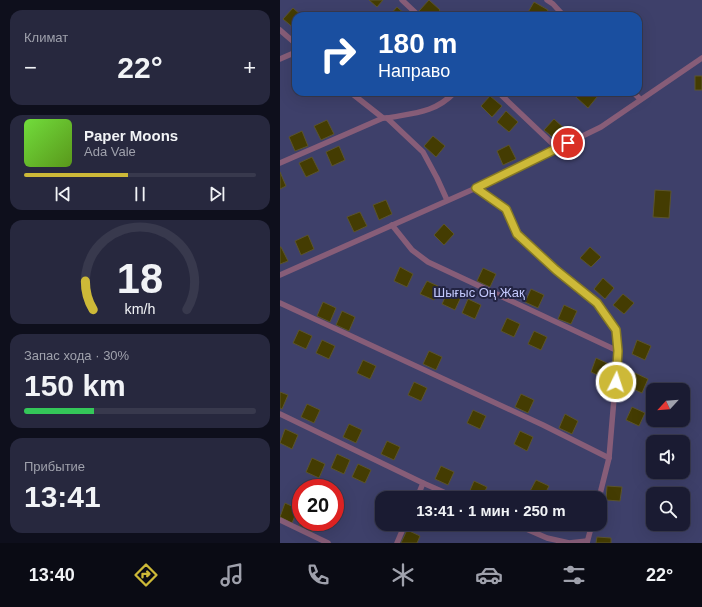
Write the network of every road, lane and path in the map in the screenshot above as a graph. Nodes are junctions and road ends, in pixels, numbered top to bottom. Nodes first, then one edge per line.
1 (402, 0) edge
2 (547, 0) edge
3 (415, 12) edge
4 (560, 12) edge
5 (280, 30) edge
6 (292, 40) edge
7 (292, 54) edge
8 (702, 58) edge
9 (280, 59) edge
10 (355, 96) edge
11 (451, 96) edge
12 (502, 96) edge
13 (637, 96) edge
14 (640, 99) junction
15 (385, 118) junction
16 (558, 149) junction
17 (280, 163) edge
18 (476, 188) junction
19 (447, 200) junction
20 (392, 225) junction
21 (280, 275) edge
22 (280, 303) edge
23 (618, 351) junction
24 (280, 414) edge
25 (609, 458) junction
26 (423, 483) junction
27 (420, 491) edge
28 (441, 491) edge
29 (601, 491) edge
30 (280, 520) edge
31 (402, 531) edge
32 (531, 531) edge
33 (590, 531) edge
34 (587, 542) edge
35 (328, 543) edge
36 (397, 543) edge

1 - 3 lane
2 - 4 lane
5 - 6 lane
7 - 9 lane
8 - 14 lane
10 - 15 lane
11 - 15 lane
12 - 16 lane
13 - 14 lane
14 - 16 lane
15 - 17 lane
15 - 19 lane
16 - 18 lane
18 - 19 lane
18 - 23 lane
19 - 20 lane
20 - 21 lane
20 - 23 lane
22 - 25 lane
23 - 25 lane
24 - 26 lane
25 - 29 lane
26 - 27 lane
26 - 28 lane
30 - 35 lane
31 - 36 lane
32 - 34 lane
33 - 34 lane

